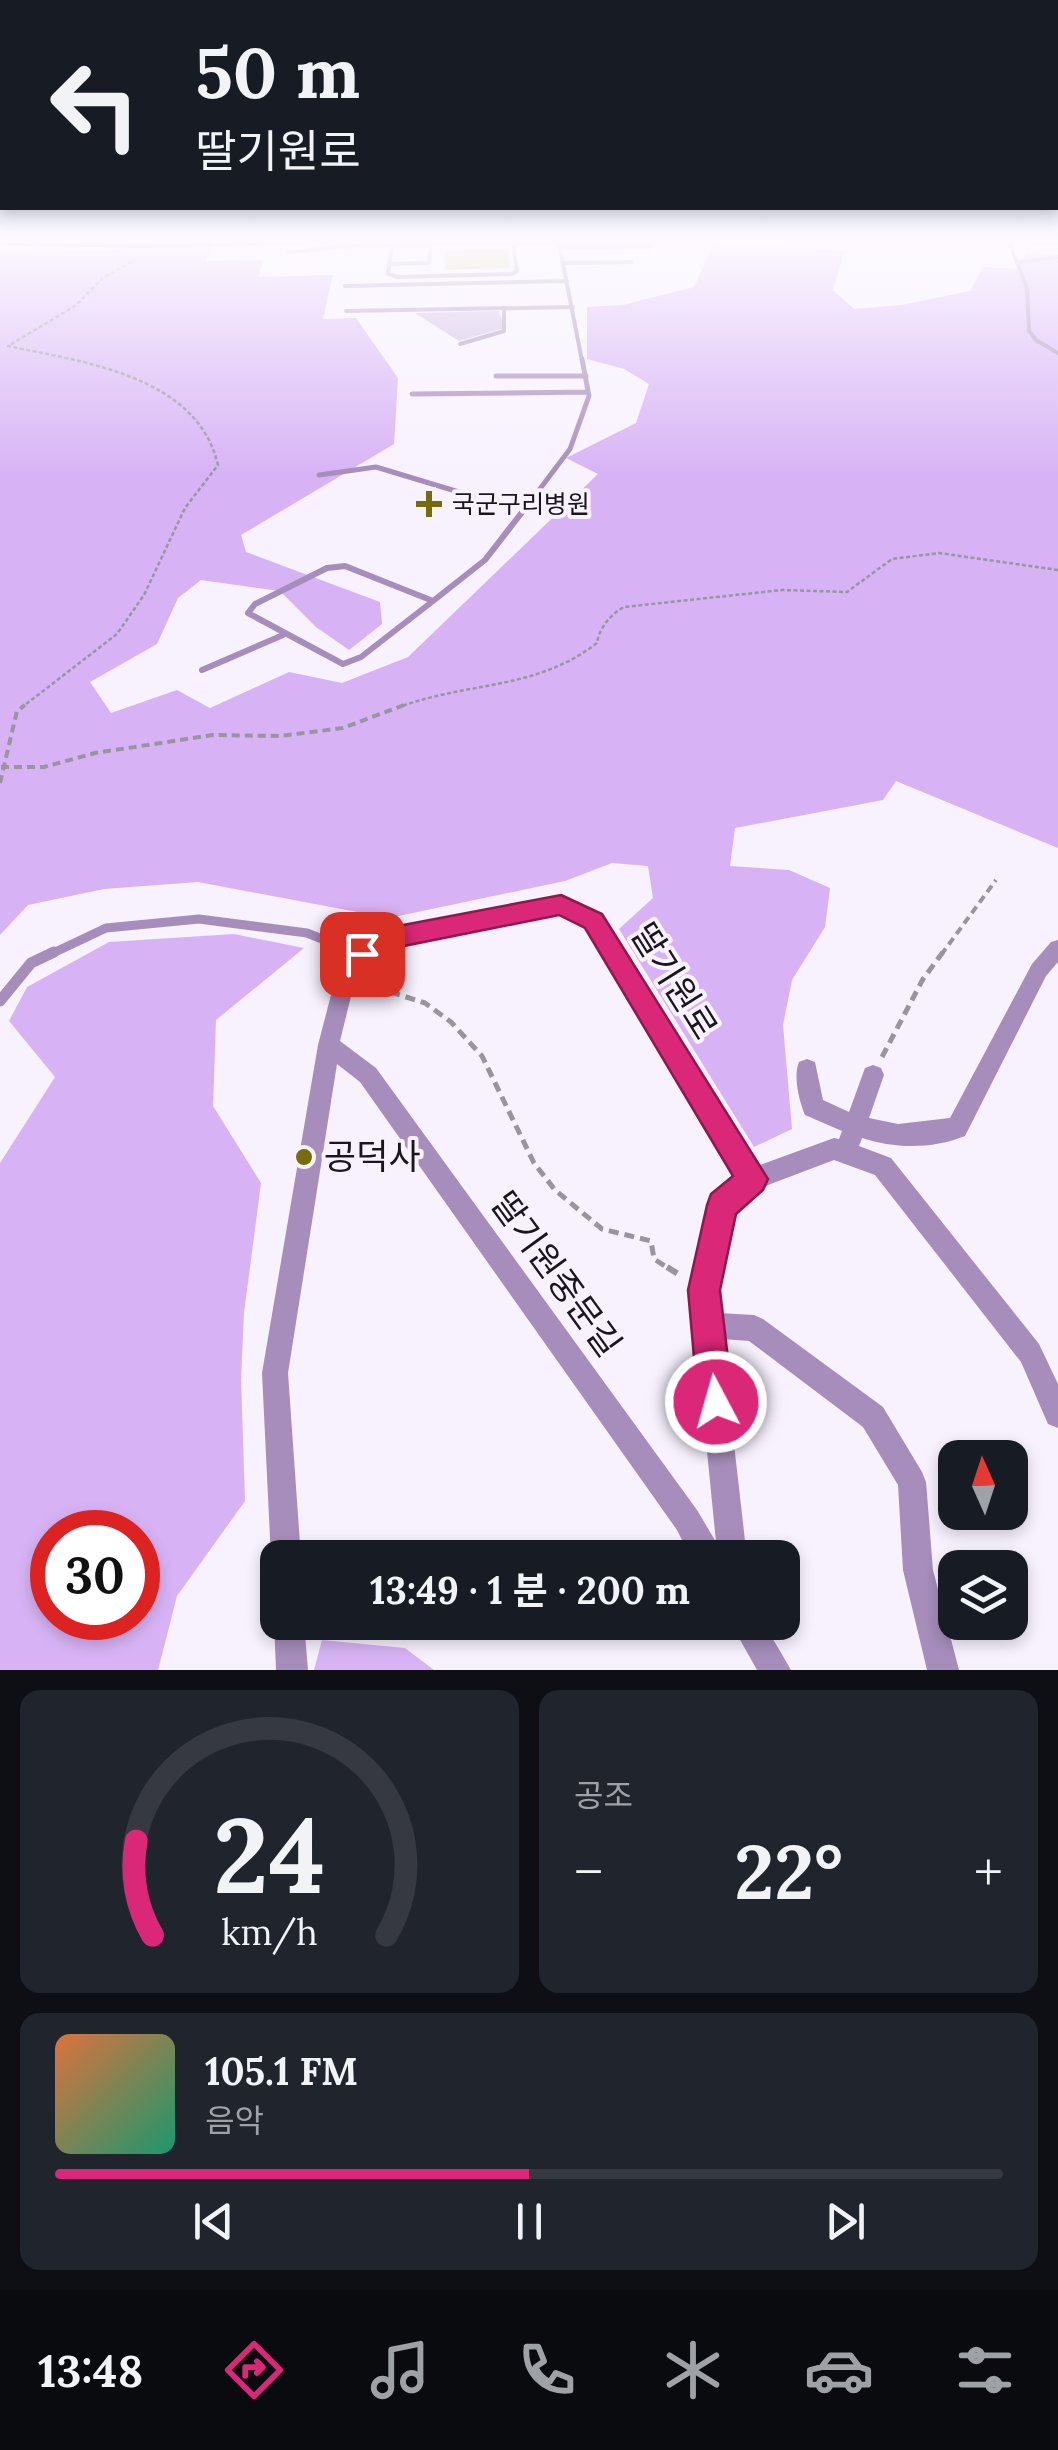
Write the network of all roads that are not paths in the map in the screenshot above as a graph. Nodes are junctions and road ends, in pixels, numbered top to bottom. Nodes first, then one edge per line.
1 (505, 318) edge
2 (574, 318) edge
3 (1028, 318) edge
4 (460, 344) dead end
5 (1058, 353) edge
6 (496, 376) dead end
7 (586, 376) junction
8 (588, 392) junction
9 (412, 394) dead end
10 (319, 475) dead end
11 (529, 503) junction
12 (433, 601) junction
13 (283, 635) junction
14 (202, 670) dead end
15 (1058, 948) edge
16 (359, 957) junction
17 (0, 1002) edge
18 (329, 1045) junction
19 (807, 1069) dead end
20 (873, 1075) road end
21 (855, 1126) junction
22 (845, 1152) junction
23 (752, 1179) junction
24 (708, 1324) junction
25 (1058, 1414) edge
26 (285, 1540) edge
27 (698, 1540) edge
28 (730, 1540) edge
29 (290, 1640) edge
30 (757, 1640) edge
31 (292, 1670) edge
32 (775, 1670) edge
33 (943, 1670) edge

1 - 4 lane
2 - 7 lane
3 - 5 lane
6 - 7 lane
7 - 8 lane
8 - 9 lane
8 - 11 lane
10 - 11 lane
11 - 12 lane
12 - 13 lane
12 - 13 lane
13 - 14 lane
15 - 21 street
16 - 17 lane
16 - 18 street
16 - 23 street, 딸기원로
18 - 26 street
18 - 27 street, 딸기원중문길
19 - 21 street
20 - 21 street
21 - 22 street
22 - 23 street
22 - 25 street
23 - 24 street
24 - 28 street
24 - 33 street
29 - 31 street
30 - 32 street

